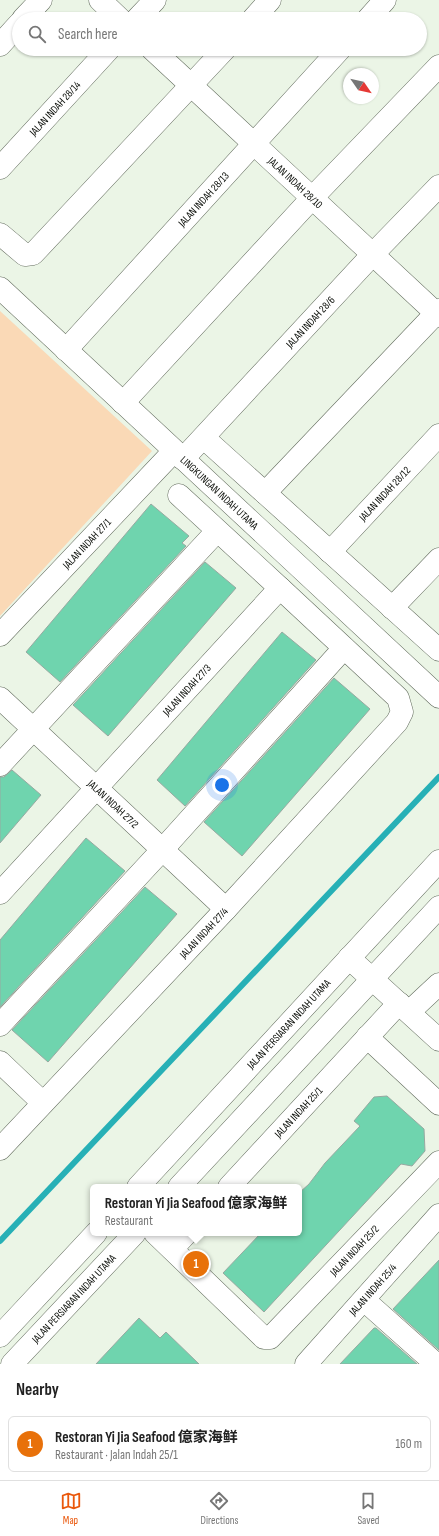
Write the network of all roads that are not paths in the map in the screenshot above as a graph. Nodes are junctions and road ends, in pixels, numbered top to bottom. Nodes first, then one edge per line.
1 (41, 0) edge
2 (100, 0) edge
3 (155, 0) edge
4 (270, 0) edge
5 (385, 0) edge
6 (30, 12) edge
7 (113, 12) edge
8 (144, 12) edge
9 (259, 12) edge
10 (374, 12) edge
11 (12, 32) edge
12 (0, 45) edge
13 (103, 56) edge
14 (159, 56) edge
15 (219, 56) edge
16 (334, 56) edge
17 (439, 66) edge
18 (191, 86) junction
19 (254, 144) junction
20 (0, 168) edge
21 (439, 186) edge
22 (312, 198) junction
23 (0, 234) edge
24 (373, 254) junction
25 (0, 288) edge
26 (438, 313) edge
27 (66, 350) junction
28 (123, 403) junction
29 (439, 436) edge
30 (204, 438) junction
31 (179, 455) junction
32 (265, 493) junction
33 (179, 496) dead end
34 (217, 531) junction
35 (330, 552) junction
36 (439, 559) edge
37 (280, 588) junction
38 (392, 608) junction
39 (0, 636) edge
40 (344, 648) junction
41 (439, 650) edge
42 (0, 698) edge
43 (439, 698) edge
44 (33, 729) junction
45 (0, 765) edge
46 (97, 788) junction
47 (162, 849) junction
48 (439, 861) edge
49 (0, 892) edge
50 (439, 907) edge
51 (226, 909) junction
52 (349, 958) junction
53 (372, 980) junction
54 (439, 984) edge
55 (404, 1008) junction
56 (0, 1025) edge
57 (366, 1037) junction
58 (439, 1040) edge
59 (0, 1062) edge
60 (43, 1103) junction
61 (439, 1104) edge
62 (0, 1149) edge
63 (439, 1162) edge
64 (141, 1184) edge
65 (181, 1184) edge
66 (232, 1184) edge
67 (439, 1216) edge
68 (93, 1236) edge
69 (132, 1236) edge
70 (158, 1236) edge
71 (184, 1236) edge
72 (172, 1249) junction
73 (364, 1300) junction
74 (0, 1336) edge
75 (434, 1360) edge
76 (12, 1364) edge
77 (306, 1364) edge

1 - 6 street
2 - 7 street
3 - 8 street
4 - 9 street
5 - 10 street
11 - 12 street
13 - 20 street, JALAN INDAH 28/14
14 - 18 street, JALAN INDAH 28/10
15 - 18 street
16 - 19 street, JALAN INDAH 28/13
17 - 22 street
18 - 19 street, JALAN INDAH 28/10
18 - 23 street
19 - 22 street, JALAN INDAH 28/10
19 - 27 street, JALAN INDAH 28/13
21 - 24 street, JALAN INDAH 28/6
22 - 24 street, JALAN INDAH 28/10
22 - 28 street
24 - 26 street, JALAN INDAH 28/10
24 - 30 street, JALAN INDAH 28/6
25 - 27 street, LINGKUNGAN INDAH UTAMA
26 - 32 street
27 - 28 street, LINGKUNGAN INDAH UTAMA
28 - 31 street, LINGKUNGAN INDAH UTAMA
29 - 35 street, JALAN INDAH 28/12
30 - 31 street, JALAN INDAH 28/6
30 - 32 street
31 - 39 street, JALAN INDAH 27/1
31 - 43 street, LINGKUNGAN INDAH UTAMA
32 - 35 street
33 - 34 street
34 - 37 street
34 - 44 street
35 - 38 street
36 - 38 street
37 - 40 street
37 - 46 street, JALAN INDAH 27/3
38 - 41 street
40 - 47 street
40 - 51 street, JALAN INDAH 27/4
42 - 44 street, JALAN INDAH 27/2
44 - 45 street
44 - 46 street, JALAN INDAH 27/2
46 - 47 street, JALAN INDAH 27/2
46 - 49 street, JALAN INDAH 27/3
47 - 51 street, JALAN INDAH 27/2
47 - 56 street
48 - 52 street, JALAN PERSIARAN INDAH UTAMA
50 - 53 street
51 - 60 street, JALAN INDAH 27/4
52 - 53 street
52 - 64 street, JALAN PERSIARAN INDAH UTAMA
53 - 55 street
53 - 65 street
54 - 55 street, JALAN INDAH 25/1
55 - 57 street, JALAN INDAH 25/1
55 - 58 street
57 - 61 street
57 - 66 street, JALAN INDAH 25/1
59 - 60 street
60 - 62 street, JALAN INDAH 27/4
63 - 72 street, JALAN INDAH 25/2
67 - 73 street, JALAN INDAH 25/4
68 - 74 street
69 - 76 street, JALAN PERSIARAN INDAH UTAMA
70 - 72 street
71 - 72 street
73 - 75 street
73 - 77 street, JALAN INDAH 25/4

